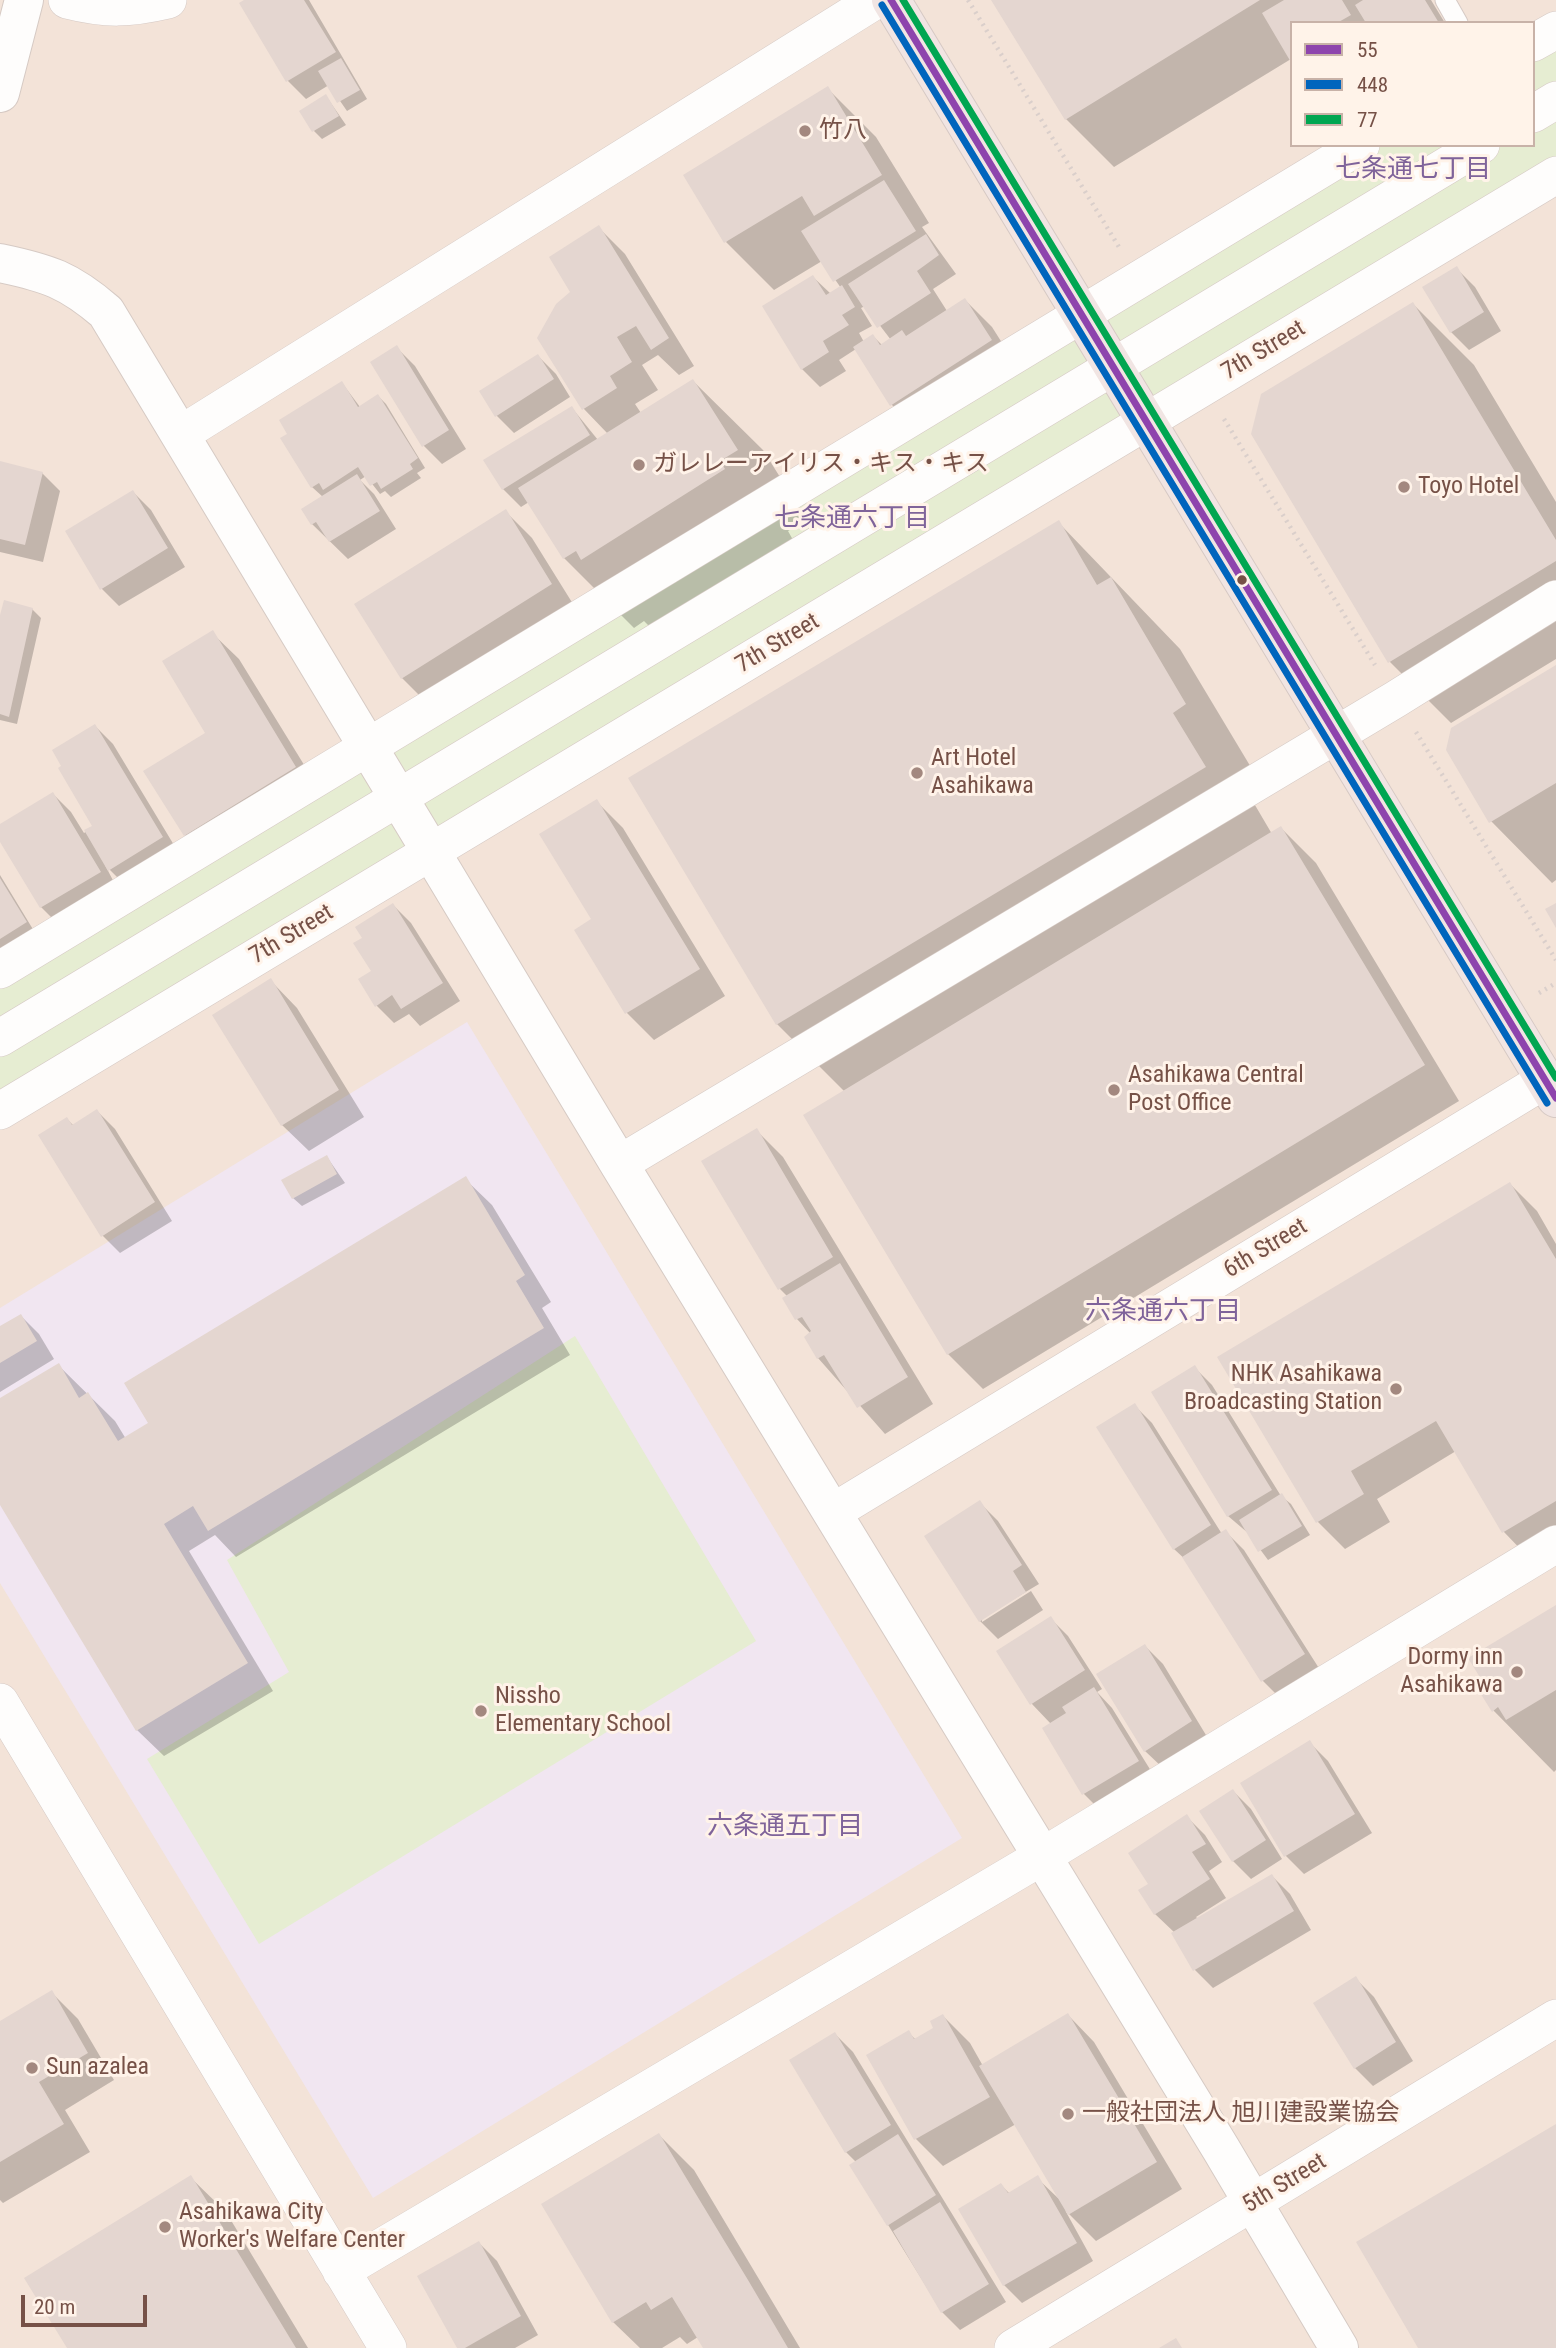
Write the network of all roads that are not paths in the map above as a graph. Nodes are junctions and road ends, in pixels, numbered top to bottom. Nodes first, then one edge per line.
1 (24, 0) edge
2 (67, 0) edge
3 (169, 0) edge
4 (876, 0) edge
5 (891, 0) edge
6 (1444, 0) edge
7 (1457, 21) edge
8 (1556, 30) edge
9 (1535, 42) edge
10 (0, 93) edge
11 (1556, 100) edge
12 (1535, 113) edge
13 (1358, 147) edge
14 (1478, 147) edge
15 (1554, 180) edge
16 (0, 262) edge
17 (1081, 314) junction
18 (1113, 367) junction
19 (1146, 422) junction
20 (181, 434) junction
21 (1556, 599) edge
22 (1336, 735) junction
23 (367, 746) junction
24 (400, 797) junction
25 (431, 852) junction
26 (0, 970) edge
27 (0, 1038) edge
28 (1552, 1084) edge
29 (0, 1111) edge
30 (620, 1164) junction
31 (833, 1512) junction
32 (1556, 1544) edge
33 (0, 1702) edge
34 (1043, 1856) junction
35 (1556, 2018) edge
36 (1254, 2203) junction
37 (341, 2271) junction
38 (388, 2348) edge
39 (1013, 2348) edge
40 (1339, 2348) edge

1 - 10 street
2 - 3 street
4 - 20 street
5 - 17 highway
6 - 7 lane
8 - 9 street
11 - 12 street
13 - 17 street
14 - 18 street
15 - 19 street, 7th Street
16 - 20 street
17 - 18 highway
17 - 23 street
18 - 19 highway
18 - 24 street
19 - 22 highway
19 - 25 street, 7th Street
20 - 23 street
21 - 22 street
22 - 28 highway
22 - 30 street
23 - 24 street
23 - 26 street
24 - 25 street
24 - 27 street
25 - 29 street, 7th Street
25 - 30 street
28 - 31 street, 6th Street
30 - 31 street
31 - 34 street
32 - 34 street
33 - 37 street
34 - 36 street
34 - 37 street
35 - 36 street, 5th Street
36 - 39 street, 5th Street
36 - 40 street
37 - 38 street

